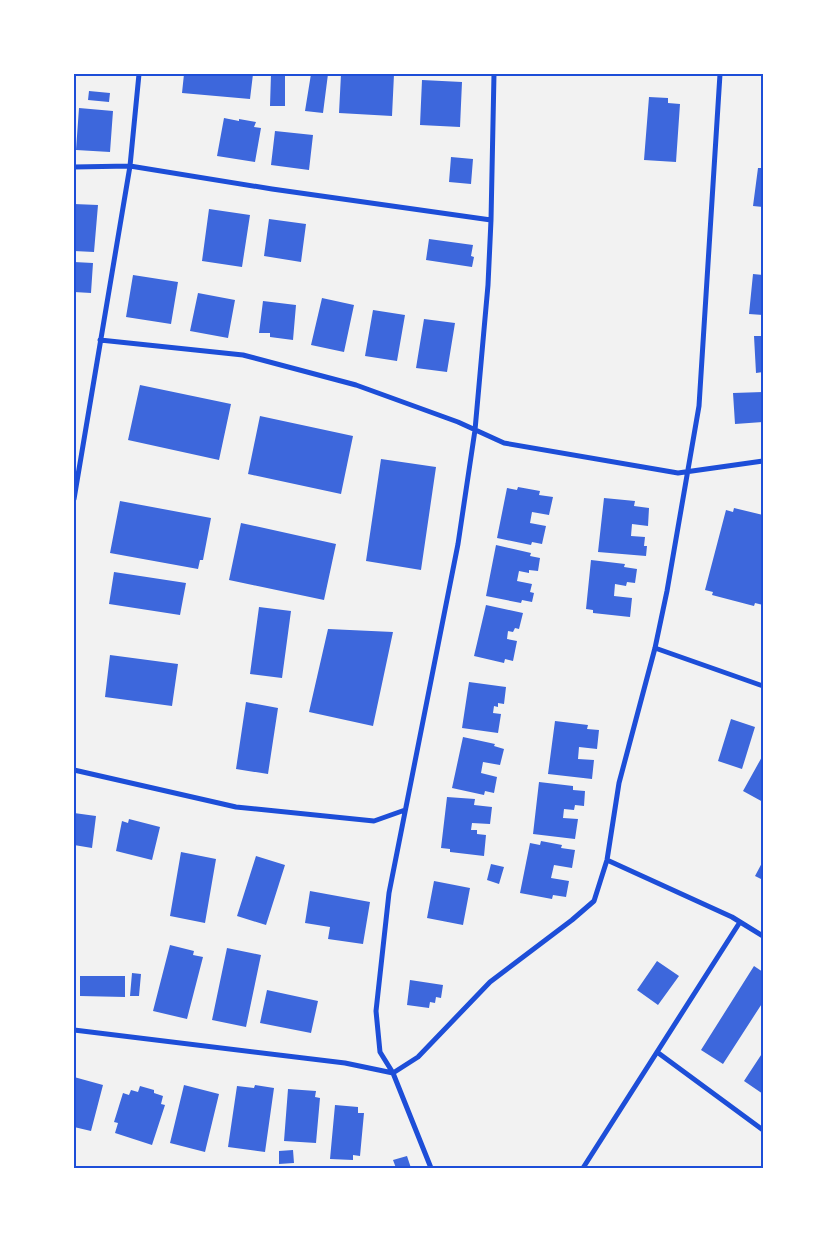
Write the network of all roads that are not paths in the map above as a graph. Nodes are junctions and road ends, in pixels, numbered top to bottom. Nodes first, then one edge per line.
1 (139, 74) edge
2 (494, 74) edge
3 (720, 74) edge
4 (130, 166) junction
5 (74, 167) edge
6 (492, 220) junction
7 (100, 340) junction
8 (475, 430) junction
9 (763, 461) edge
10 (688, 471) junction
11 (74, 499) edge
12 (655, 648) junction
13 (763, 686) edge
14 (74, 770) edge
15 (405, 810) junction
16 (607, 860) junction
17 (740, 922) junction
18 (763, 936) edge
19 (74, 1030) edge
20 (657, 1052) junction
21 (392, 1073) junction
22 (763, 1130) edge
23 (430, 1168) edge
24 (583, 1168) edge

1 - 4 street
2 - 6 street
3 - 10 street
4 - 5 street
4 - 6 street
4 - 7 street
6 - 8 street
7 - 8 street
7 - 11 street
8 - 10 street
8 - 15 street
9 - 10 street
10 - 12 street
12 - 13 street
12 - 16 street
14 - 15 street
15 - 21 street
16 - 17 street
16 - 21 street
17 - 18 street
17 - 20 street
19 - 21 street
20 - 22 street
20 - 24 street
21 - 23 street

